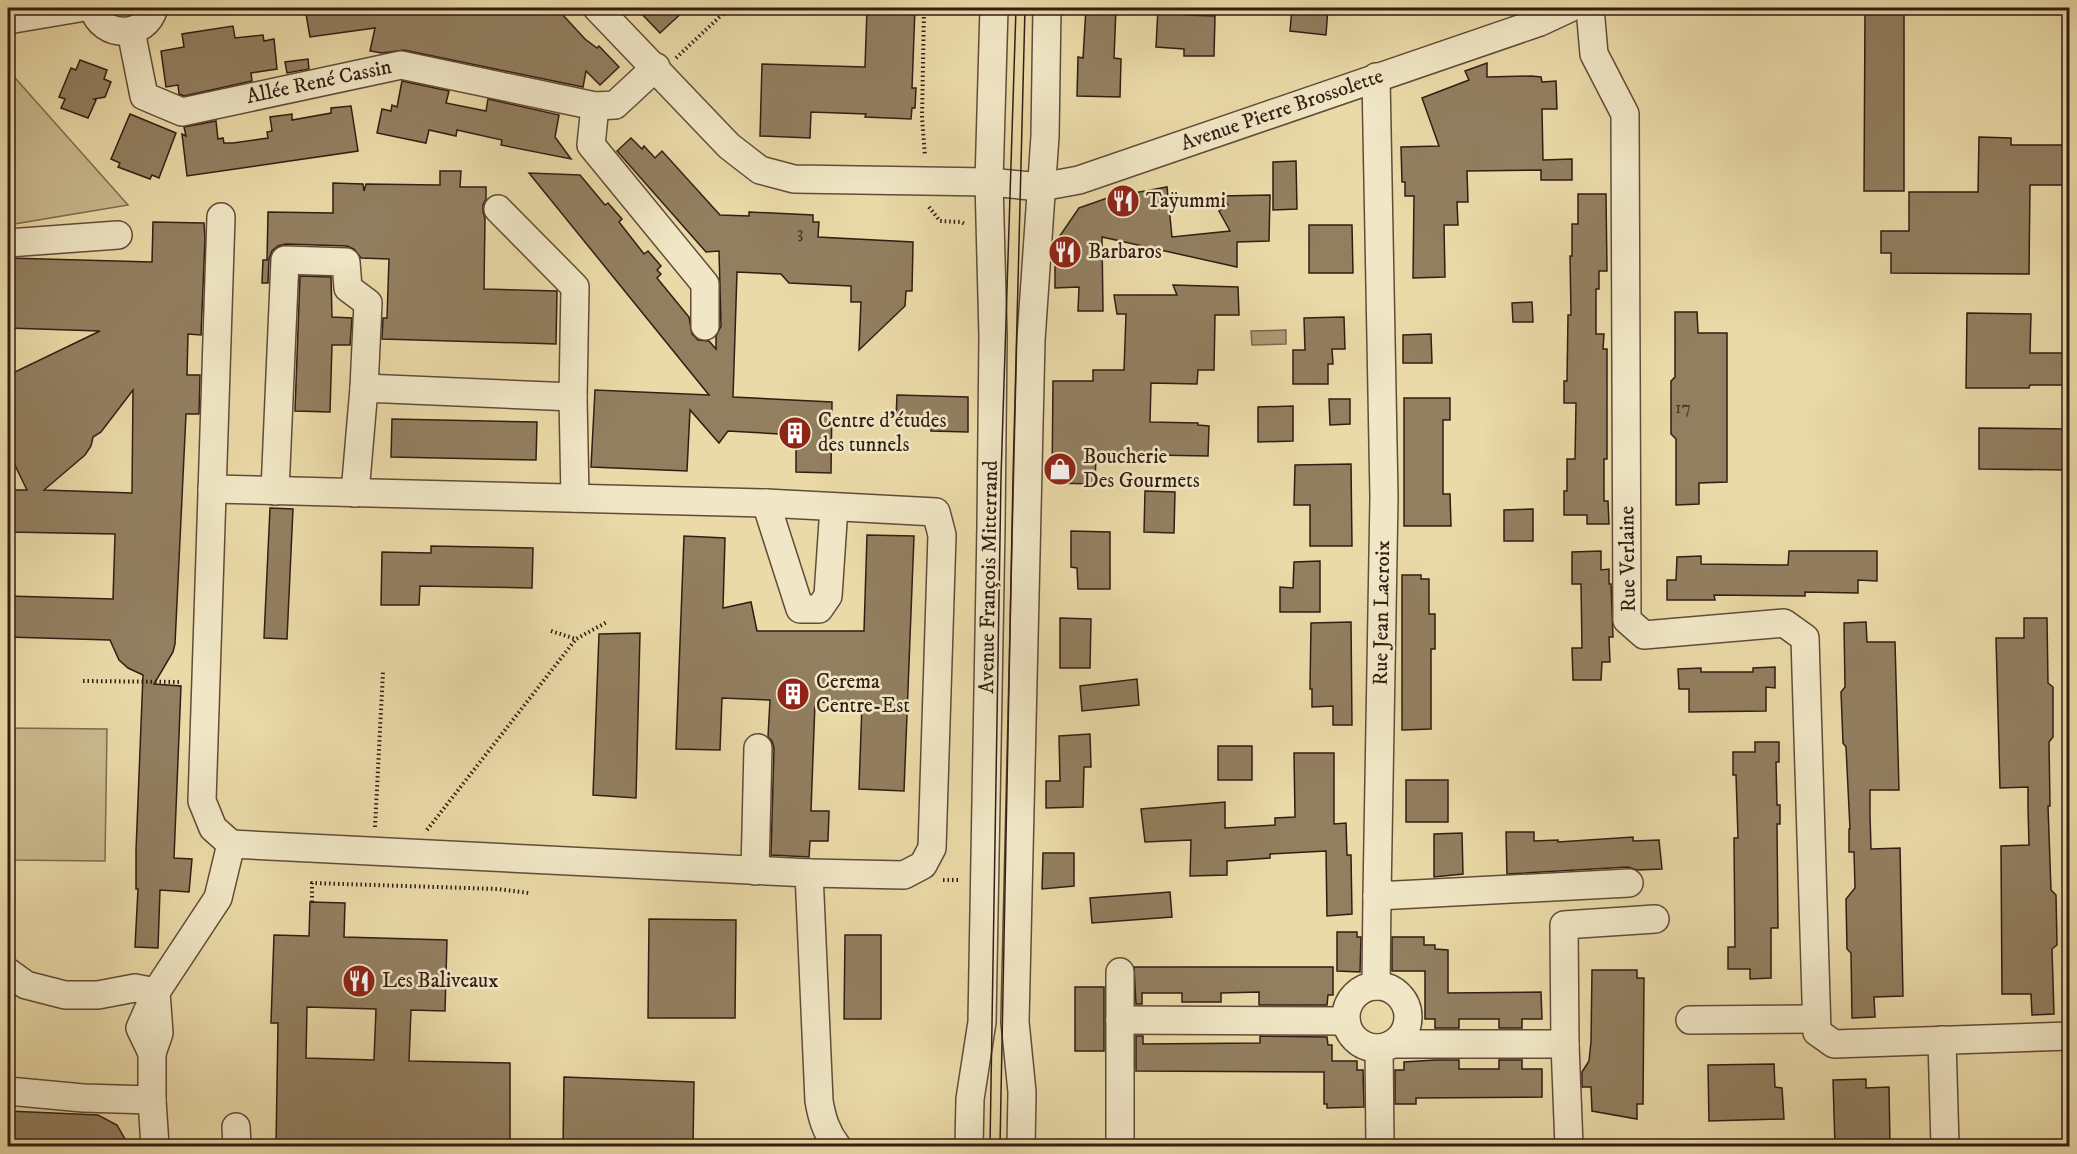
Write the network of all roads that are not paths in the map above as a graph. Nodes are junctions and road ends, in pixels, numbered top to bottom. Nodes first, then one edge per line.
1 (79, 8) edge
2 (93, 8) edge
3 (154, 8) edge
4 (597, 8) edge
5 (994, 8) edge
6 (1047, 8) edge
7 (1570, 8) edge
8 (1590, 8) edge
9 (39, 11) edge
10 (8, 20) edge
11 (130, 31) junction
12 (658, 70) junction
13 (1376, 77) junction
14 (595, 106) junction
15 (989, 182) junction
16 (1041, 187) junction
17 (498, 209) dead end
18 (221, 217) dead end
19 (118, 235) dead end
20 (8, 243) edge
21 (705, 326) dead end
22 (364, 388) junction
23 (573, 397) junction
24 (212, 489) junction
25 (275, 491) junction
26 (355, 493) junction
27 (575, 498) junction
28 (766, 503) junction
29 (834, 507) junction
30 (758, 748) dead end
31 (231, 844) junction
32 (755, 871) junction
33 (809, 873) junction
34 (1629, 883) dead end
35 (1377, 896) junction
36 (1655, 919) dead end
37 (8, 972) edge
38 (1120, 972) dead end
39 (1376, 986) junction
40 (156, 992) junction
41 (1816, 1019) junction
42 (1120, 1020) junction
43 (1690, 1020) dead end
44 (1346, 1021) junction
45 (2070, 1036) edge
46 (1942, 1040) junction
47 (1565, 1044) junction
48 (1386, 1046) junction
49 (8, 1091) edge
50 (152, 1100) junction
51 (154, 1146) edge
52 (837, 1146) edge
53 (969, 1146) edge
54 (1021, 1146) edge
55 (1120, 1146) edge
56 (1380, 1146) edge
57 (1569, 1146) edge
58 (1945, 1146) edge

1 - 9 street
2 - 11 street
3 - 11 street
4 - 12 street, Avenue Pierre Brossolette
5 - 15 street, Avenue François Mitterrand
6 - 16 street, Avenue François Mitterrand
7 - 13 street, Avenue Pierre Brossolette
8 - 41 street, Rue Verlaine
9 - 10 street
11 - 14 street, Allée René Cassin
12 - 14 street, Allée René Cassin
12 - 15 street, Avenue Pierre Brossolette
13 - 16 street, Avenue Pierre Brossolette
13 - 35 street, Rue Jean Lacroix
14 - 21 street
15 - 16 street, Avenue Pierre Brossolette
15 - 53 street, Avenue François Mitterrand
16 - 54 street, Avenue François Mitterrand
17 - 23 street
18 - 24 street
19 - 20 street
22 - 23 street
22 - 25 street
22 - 26 street
23 - 27 street
24 - 25 street
24 - 31 street
25 - 26 street
26 - 27 street
27 - 28 street
28 - 29 street
28 - 29 street
29 - 33 street
30 - 32 street
31 - 32 street
31 - 40 street
32 - 33 street
33 - 52 street
34 - 35 street
35 - 39 street, Rue Jean Lacroix
36 - 47 street
37 - 40 street
38 - 42 street
39 - 44 street
39 - 48 street
40 - 50 street
41 - 43 street
41 - 46 street
42 - 44 street
42 - 55 street
44 - 48 street
45 - 46 street
46 - 58 street
47 - 48 street
47 - 57 street
48 - 56 street
49 - 50 street
50 - 51 street

